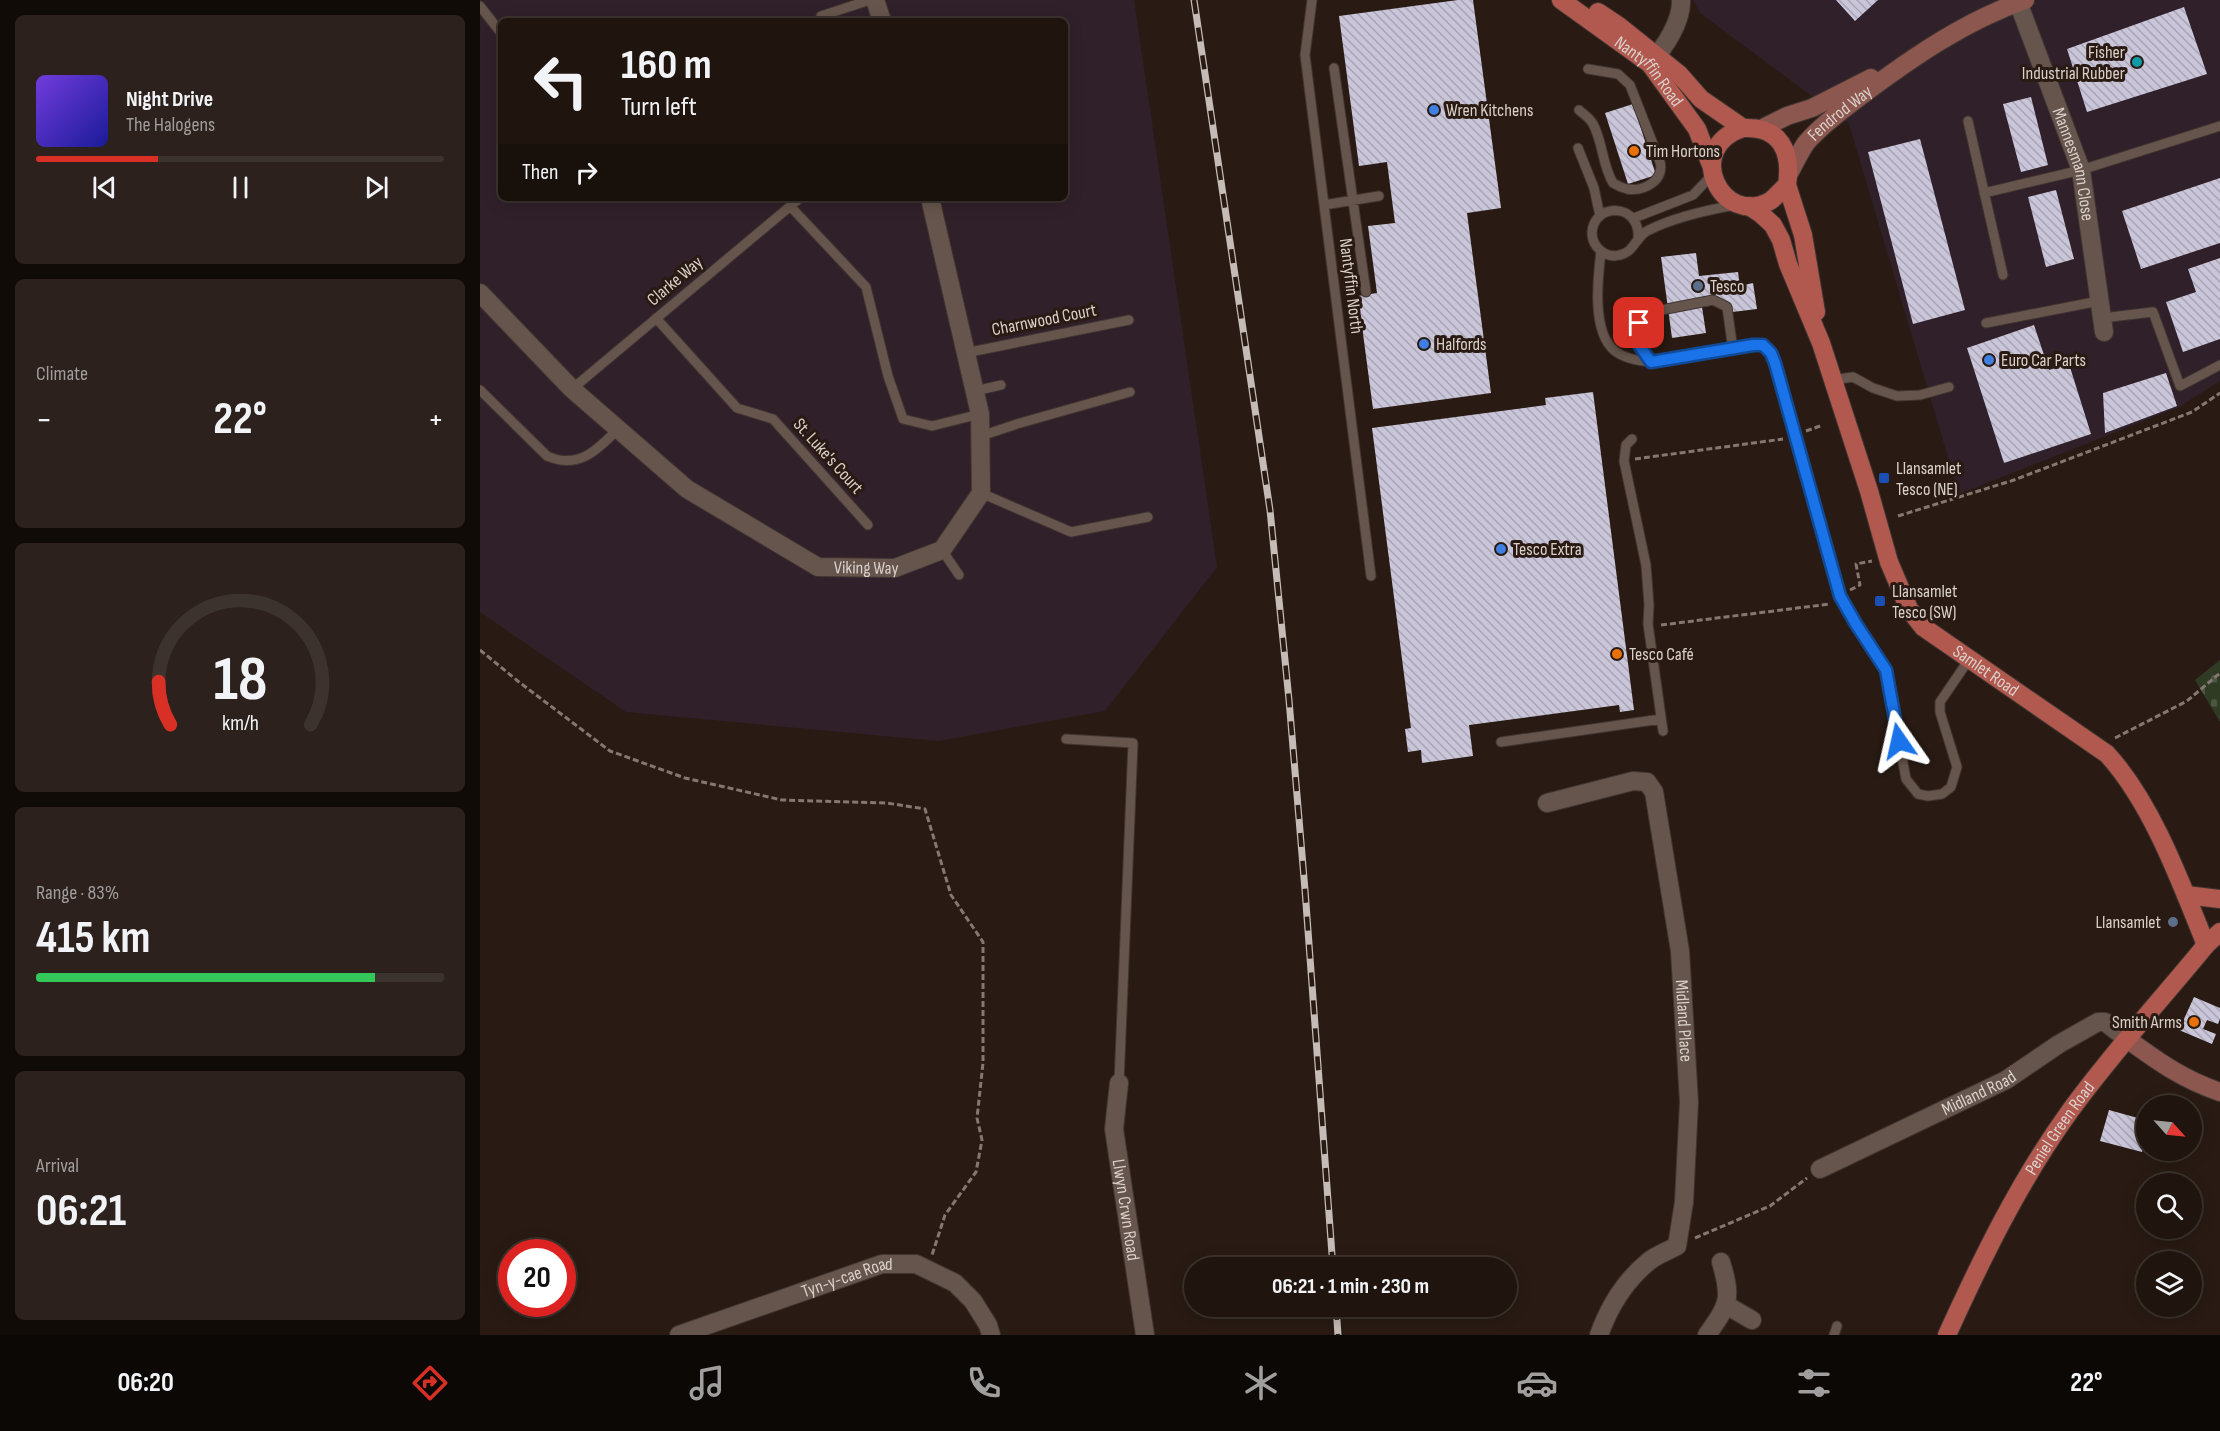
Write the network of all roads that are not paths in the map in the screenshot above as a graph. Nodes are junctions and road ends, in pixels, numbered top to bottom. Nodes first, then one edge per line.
1 (873, 0) edge
2 (1312, 0) edge
3 (1561, 0) edge
4 (1580, 0) edge
5 (1681, 0) edge
6 (2021, 1) edge
7 (480, 6) edge
8 (822, 18) edge
9 (881, 18) edge
10 (498, 29) edge
11 (1654, 60) junction
12 (1906, 63) junction
13 (1334, 68) dead end
14 (1588, 69) dead end
15 (1579, 110) dead end
16 (1968, 121) dead end
17 (2220, 126) edge
18 (1752, 129) junction
19 (1578, 148) dead end
20 (1712, 170) junction
21 (2081, 170) junction
22 (1787, 180) junction
23 (1984, 194) junction
24 (1379, 196) dead end
25 (1353, 200) junction
26 (796, 201) edge
27 (931, 201) edge
28 (1324, 205) junction
29 (1744, 205) junction
30 (790, 206) junction
31 (1600, 216) junction
32 (1634, 218) junction
33 (1638, 240) junction
34 (1601, 251) junction
35 (2002, 275) dead end
36 (1366, 292) dead end
37 (480, 293) edge
38 (2102, 317) junction
39 (656, 318) junction
40 (1129, 320) dead end
41 (1986, 323) dead end
42 (1821, 343) junction
43 (1733, 350) junction
44 (965, 353) junction
45 (1651, 362) junction
46 (2220, 365) edge
47 (1832, 380) junction
48 (1001, 385) dead end
49 (1949, 387) dead end
50 (572, 389) junction
51 (480, 390) edge
52 (975, 391) junction
53 (1130, 392) dead end
54 (980, 414) junction
55 (618, 429) junction
56 (981, 436) junction
57 (1632, 439) dead end
58 (981, 493) junction
59 (1148, 517) dead end
60 (868, 525) dead end
61 (942, 550) junction
62 (959, 576) dead end
63 (1371, 576) dead end
64 (1970, 658) junction
65 (1661, 719) junction
66 (1663, 731) dead end
67 (1066, 739) dead end
68 (1502, 742) dead end
69 (1546, 803) dead end
70 (2186, 895) junction
71 (2220, 899) edge
72 (2220, 932) edge
73 (2206, 945) junction
74 (2127, 1039) junction
75 (1119, 1083) joint
76 (2220, 1092) edge
77 (1820, 1169) road end
78 (1721, 1262) dead end
79 (1726, 1305) junction
80 (1752, 1320) dead end
81 (679, 1335) edge
82 (991, 1335) edge
83 (1144, 1335) edge
84 (1599, 1335) edge
85 (1707, 1335) edge
86 (1947, 1335) edge

1 - 8 lane
1 - 9 street
2 - 28 lane, Nantyffin North
3 - 11 main road, Nantyffin Road
4 - 11 main road, Nantyffin Road
5 - 11 street
6 - 12 street, Fendrod Way
6 - 21 street, Mannesmann Close
7 - 10 lane
11 - 18 main road, Nantyffin Road
11 - 20 main road, Nantyffin Road
12 - 18 street, Fendrod Way
12 - 22 street, Fendrod Way
13 - 25 lane
14 - 15 lane
16 - 23 lane
17 - 21 lane
18 - 20 main road
18 - 22 main road
19 - 31 lane
20 - 29 main road
20 - 32 lane
21 - 23 lane
21 - 38 street, Mannesmann Close
22 - 29 main road
22 - 42 main road, Samlet Road
23 - 35 lane
24 - 25 lane
25 - 28 lane
25 - 36 lane
26 - 30 lane, Clarke Way
27 - 44 street
28 - 63 lane, Nantyffin North
29 - 33 lane
29 - 42 main road, Samlet Road
30 - 39 lane, Clarke Way
30 - 54 lane
31 - 32 lane
31 - 34 lane
32 - 33 lane
33 - 34 lane
34 - 45 lane
37 - 50 street, Viking Way
38 - 41 lane
38 - 46 lane
39 - 50 lane, Clarke Way
39 - 60 lane, St. Luke's Court
40 - 44 lane, Charnwood Court
42 - 47 main road, Samlet Road
43 - 45 lane
43 - 45 lane
43 - 64 lane
44 - 52 street
47 - 49 lane
47 - 64 main road, Samlet Road
48 - 52 lane
50 - 55 street, Viking Way
51 - 55 lane
52 - 54 street
53 - 56 lane
54 - 56 street
55 - 61 street, Viking Way
56 - 58 street
57 - 65 lane
58 - 59 lane
58 - 61 street
61 - 62 lane
64 - 70 main road, Samlet Road
65 - 66 lane
65 - 68 lane
67 - 75 lane
69 - 84 street, Midland Place
70 - 71 main road
70 - 73 main road, Samlet Road
72 - 73 main road
73 - 74 main road, Peniel Green Road
74 - 76 street
74 - 77 street, Midland Road
74 - 86 main road, Peniel Green Road
75 - 83 street, Llwyn Crwn Road
78 - 79 street
79 - 80 street
79 - 85 street
81 - 82 street, Tyn-y-cae Road

